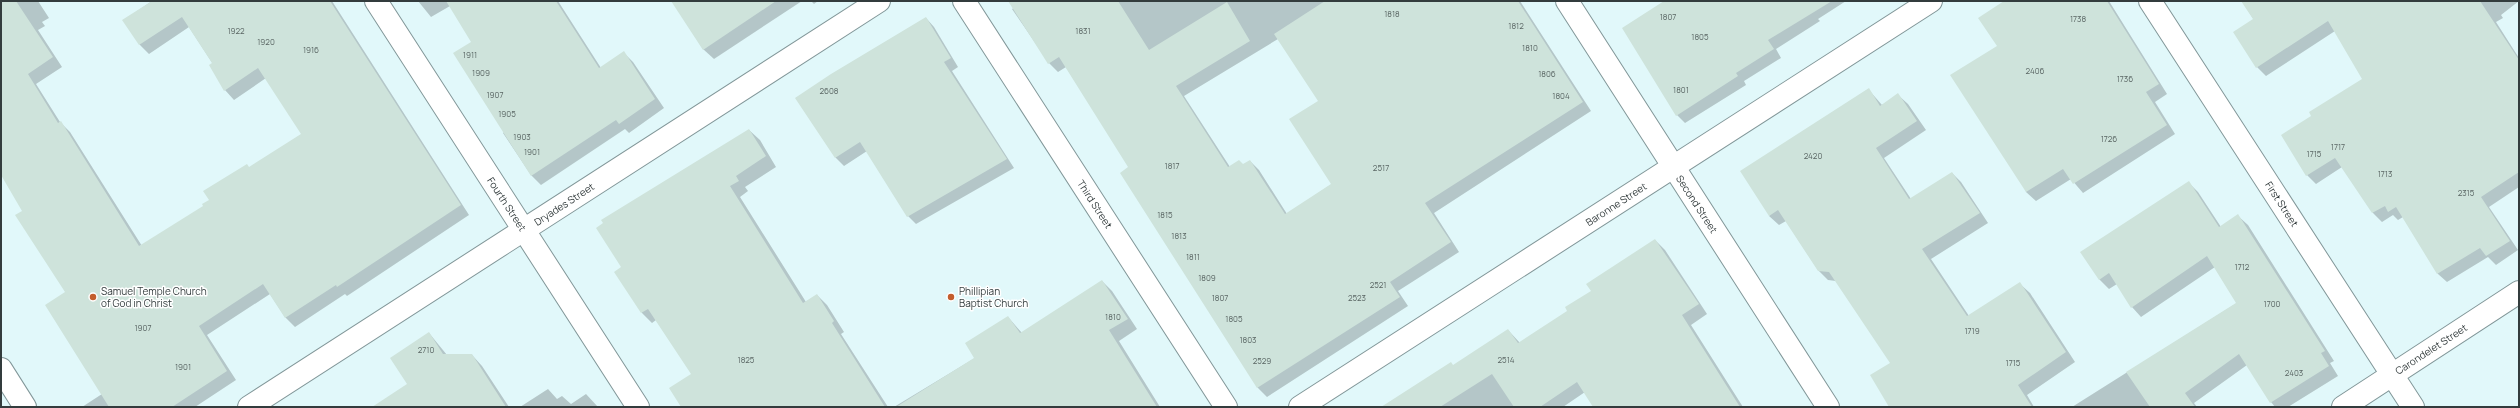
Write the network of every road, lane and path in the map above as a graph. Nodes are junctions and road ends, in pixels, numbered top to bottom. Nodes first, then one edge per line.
1 (376, 1) edge
2 (879, 1) edge
3 (964, 1) edge
4 (1567, 1) edge
5 (1931, 1) edge
6 (2150, 1) edge
7 (1673, 167) junction
8 (524, 230) junction
9 (2519, 292) edge
10 (1, 369) edge
11 (2392, 375) junction
12 (26, 407) edge
13 (249, 407) edge
14 (638, 407) edge
15 (1226, 407) edge
16 (1300, 407) edge
17 (1828, 407) edge
18 (2343, 407) edge
19 (2413, 407) edge

1 - 8 street, Fourth Street
2 - 8 street, Dryades Street
3 - 15 street, Third Street
4 - 7 street, Second Street
5 - 7 street, Baronne Street
6 - 11 street, First Street
7 - 16 street, Baronne Street
7 - 17 street, Second Street
8 - 13 street, Dryades Street
8 - 14 street, Fourth Street
9 - 11 street, Carondelet Street
10 - 12 street
11 - 18 street, Carondelet Street
11 - 19 street, First Street

